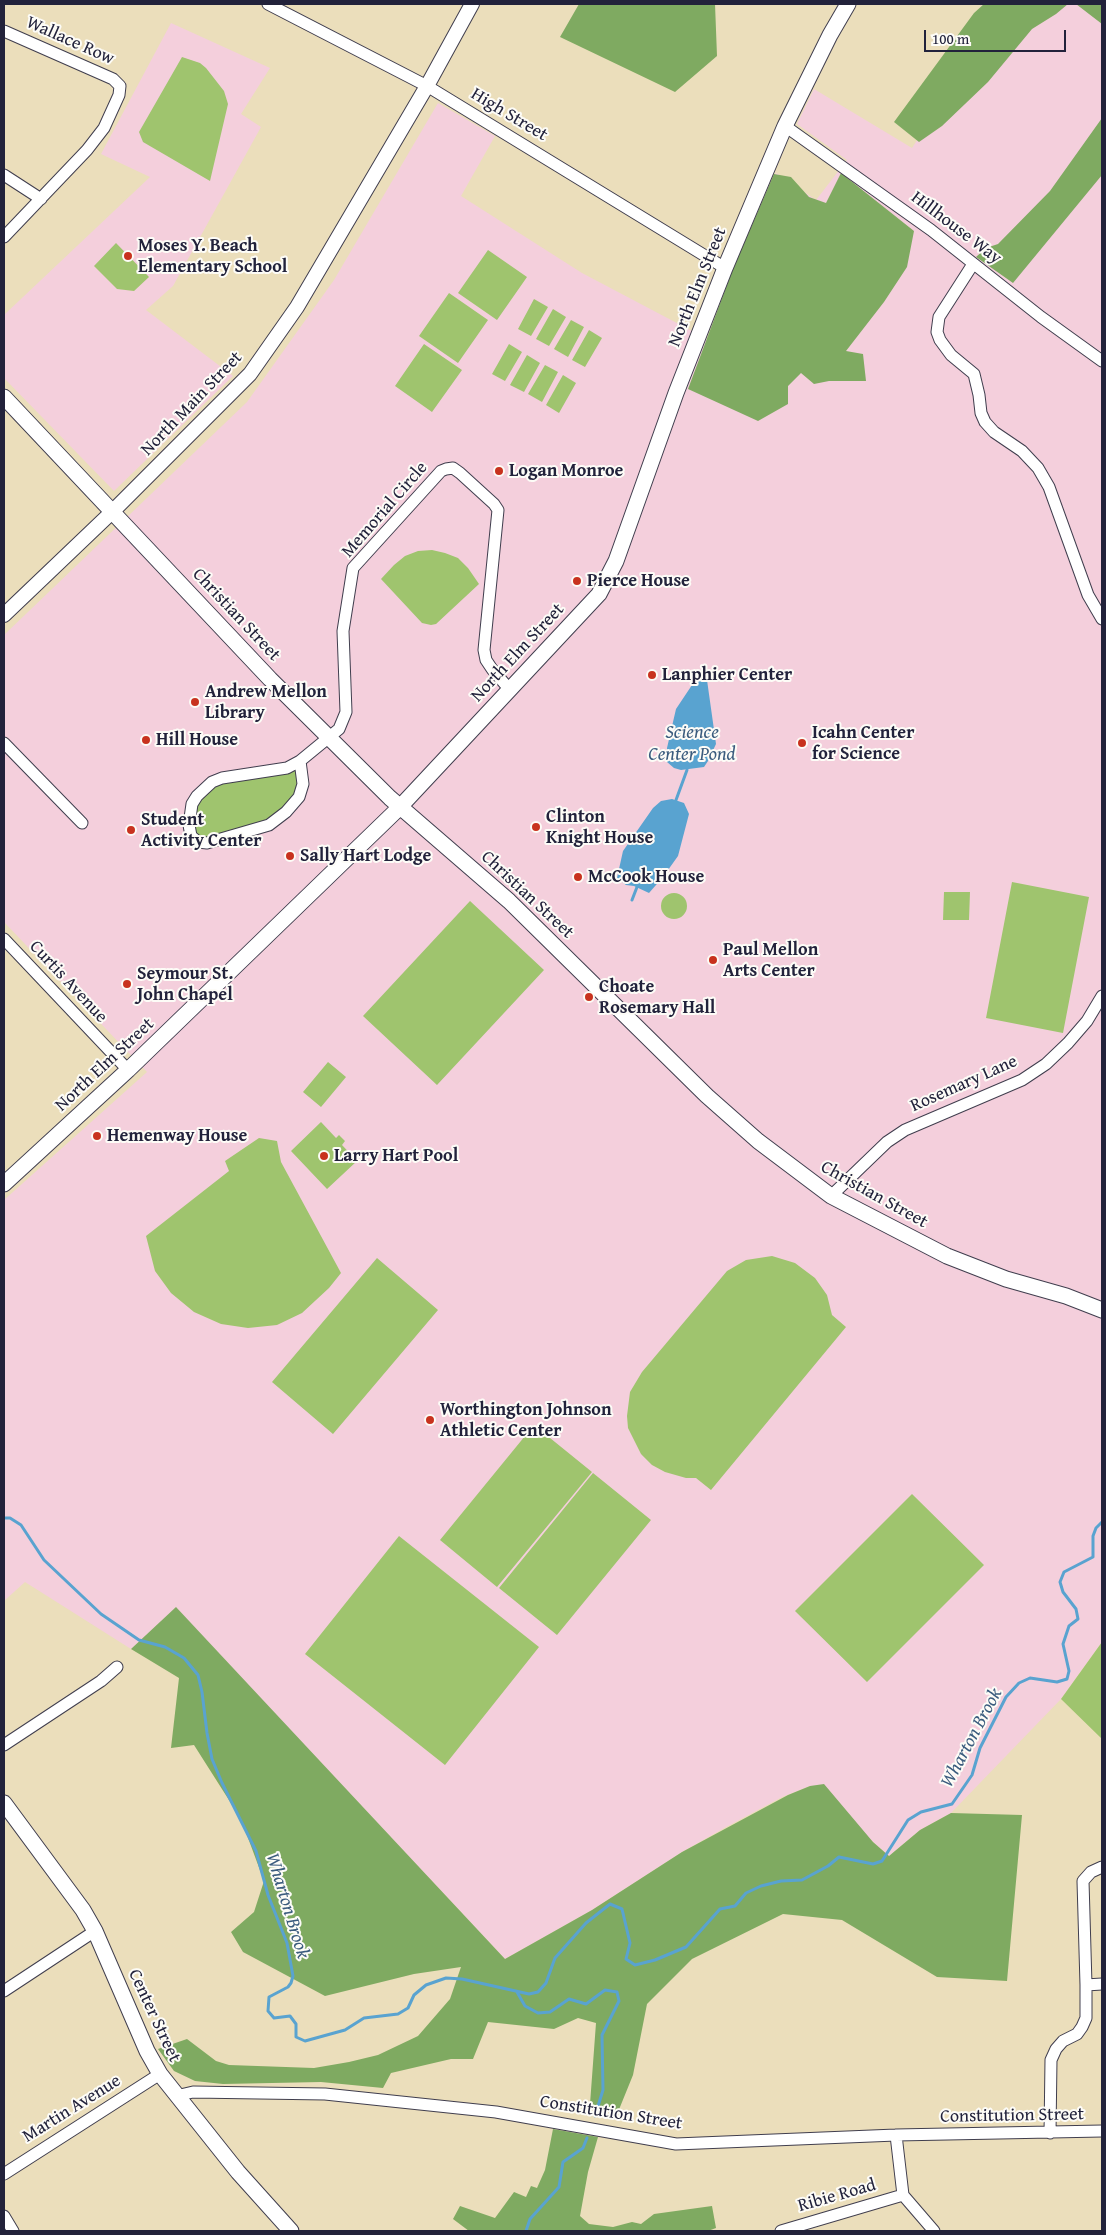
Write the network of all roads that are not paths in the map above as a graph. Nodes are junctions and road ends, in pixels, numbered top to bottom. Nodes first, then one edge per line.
1 (268, 4) edge
2 (472, 4) edge
3 (848, 4) edge
4 (4, 31) edge
5 (426, 86) junction
6 (785, 126) junction
7 (4, 175) edge
8 (41, 199) junction
9 (4, 237) edge
10 (973, 264) junction
11 (726, 268) junction
12 (1102, 361) edge
13 (4, 397) edge
14 (113, 512) junction
15 (4, 615) edge
16 (1102, 620) edge
17 (510, 690) junction
18 (330, 738) junction
19 (4, 743) edge
20 (300, 762) junction
21 (399, 808) junction
22 (82, 823) dead end
23 (4, 939) edge
24 (1102, 996) edge
25 (128, 1070) junction
26 (4, 1184) edge
27 (831, 1196) junction
28 (1100, 1306) edge
29 (117, 1667) dead end
30 (4, 1745) edge
31 (4, 1803) edge
32 (1102, 1867) edge
33 (95, 1931) junction
34 (1102, 1984) edge
35 (1086, 1985) junction
36 (4, 1991) edge
37 (160, 2074) junction
38 (176, 2096) junction
39 (1102, 2131) edge
40 (1050, 2134) junction
41 (896, 2135) junction
42 (4, 2174) edge
43 (903, 2195) junction
44 (4, 2216) edge
45 (13, 2231) edge
46 (291, 2231) edge
47 (781, 2231) edge
48 (934, 2231) edge

1 - 5 street, High Street
2 - 5 street, North Main Street
3 - 6 main road, North Elm Street
4 - 8 street, Wallace Row
5 - 11 street, High Street
5 - 14 street, North Main Street
6 - 10 street, Hillhouse Way
6 - 11 main road, North Elm Street
7 - 8 street
8 - 9 street
10 - 12 street, Hillhouse Way
10 - 16 street
11 - 17 main road, North Elm Street
13 - 14 main road, Christian Street
14 - 15 street, North Main Street
14 - 18 main road, Christian Street
17 - 18 street, Memorial Circle
17 - 21 main road, North Elm Street
18 - 20 street
18 - 21 main road, Christian Street
19 - 22 street
20 - 20 street
21 - 25 main road, North Elm Street
21 - 27 main road, Christian Street
23 - 25 street, Curtis Avenue
24 - 27 street, Rosemary Lane
25 - 26 main road, North Elm Street
27 - 28 main road, Christian Street
29 - 30 street
31 - 33 main road, Center Street
32 - 35 street
33 - 36 street
33 - 37 main road, Center Street
34 - 35 street
35 - 40 street
37 - 38 main road, Center Street
37 - 42 street, Martin Avenue
38 - 41 street, Constitution Street
38 - 46 main road, Center Street
39 - 40 street, Constitution Street
40 - 41 street, Constitution Street
41 - 43 street
43 - 47 street, Ribie Road
43 - 48 street
44 - 45 street

